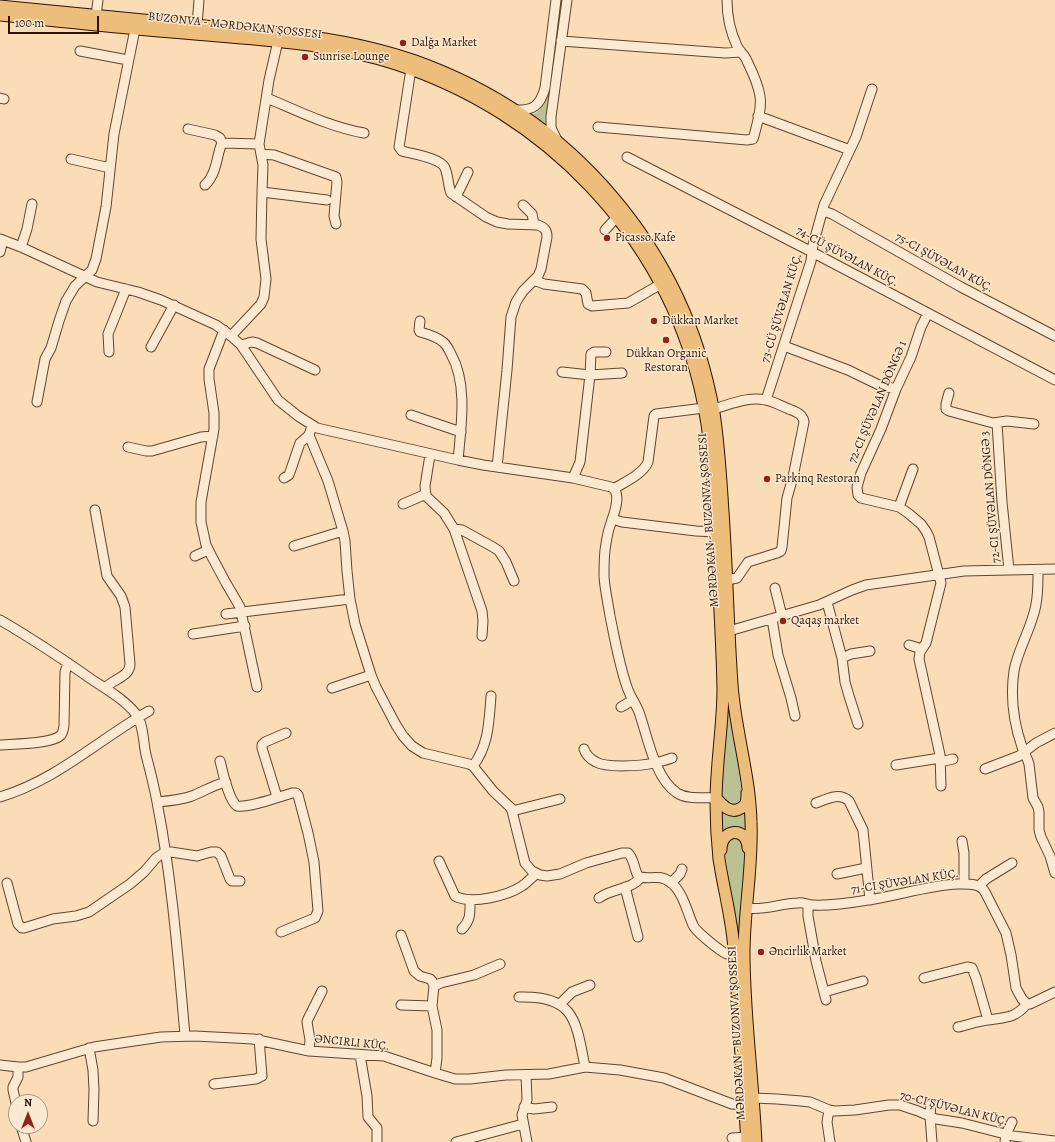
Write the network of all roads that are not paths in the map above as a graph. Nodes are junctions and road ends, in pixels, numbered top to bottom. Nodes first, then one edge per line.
1 (98, 0) edge
2 (199, 0) edge
3 (556, 0) edge
4 (567, 0) edge
5 (728, 0) edge
6 (0, 6) edge
7 (0, 15) edge
8 (96, 16) junction
9 (197, 25) junction
10 (135, 29) junction
11 (278, 41) junction
12 (562, 41) junction
13 (80, 51) dead end
14 (741, 52) junction
15 (128, 60) junction
16 (411, 69) junction
17 (872, 89) dead end
18 (267, 98) junction
19 (514, 110) junction
20 (758, 116) junction
21 (598, 127) dead end
22 (188, 129) dead end
23 (364, 133) dead end
24 (558, 142) junction
25 (222, 144) junction
26 (259, 144) junction
27 (850, 150) junction
28 (261, 154) junction
29 (627, 157) dead end
30 (71, 159) dead end
31 (110, 168) junction
32 (468, 172) dead end
33 (205, 185) dead end
34 (262, 192) junction
35 (456, 197) junction
36 (326, 200) dead end
37 (32, 204) dead end
38 (523, 205) dead end
39 (823, 211) junction
40 (617, 217) junction
41 (336, 224) dead end
42 (534, 224) junction
43 (605, 230) dead end
44 (1, 239) edge
45 (22, 248) junction
46 (0, 252) edge
47 (812, 252) junction
48 (84, 277) junction
49 (534, 280) junction
50 (661, 284) junction
51 (126, 289) junction
52 (174, 305) junction
53 (928, 313) junction
54 (420, 321) dead end
55 (228, 333) junction
56 (1055, 336) edge
57 (241, 345) junction
58 (784, 346) junction
59 (151, 347) dead end
60 (110, 352) dead end
61 (606, 352) dead end
62 (315, 370) dead end
63 (562, 372) dead end
64 (622, 373) dead end
65 (590, 375) junction
66 (1055, 380) edge
67 (896, 389) junction
68 (949, 393) dead end
69 (766, 400) junction
70 (37, 402) dead end
71 (708, 409) junction
72 (411, 415) dead end
73 (997, 423) junction
74 (1034, 424) dead end
75 (311, 431) junction
76 (461, 432) junction
77 (213, 436) junction
78 (128, 447) dead end
79 (430, 455) junction
80 (458, 460) junction
81 (497, 467) junction
82 (913, 469) dead end
83 (284, 478) dead end
84 (573, 478) junction
85 (615, 488) junction
86 (426, 494) junction
87 (403, 504) dead end
88 (899, 507) junction
89 (95, 510) dead end
90 (612, 519) junction
91 (454, 529) junction
92 (343, 531) junction
93 (716, 532) junction
94 (294, 546) dead end
95 (208, 550) junction
96 (195, 556) dead end
97 (1055, 569) edge
98 (1009, 570) junction
99 (1038, 570) junction
100 (940, 575) junction
101 (727, 580) junction
102 (514, 581) dead end
103 (775, 588) dead end
104 (350, 599) junction
105 (826, 602) junction
106 (242, 612) junction
107 (226, 614) dead end
108 (782, 616) junction
109 (772, 618) junction
110 (0, 620) edge
111 (245, 626) junction
112 (729, 631) junction
113 (194, 634) dead end
114 (482, 636) dead end
115 (909, 645) dead end
116 (922, 650) junction
117 (870, 651) dead end
118 (842, 658) junction
119 (68, 663) junction
120 (372, 675) junction
121 (257, 687) dead end
122 (105, 688) junction
123 (332, 688) dead end
124 (490, 696) dead end
125 (633, 700) junction
126 (620, 707) dead end
127 (149, 712) dead end
128 (795, 716) dead end
129 (138, 718) junction
130 (858, 724) dead end
131 (1055, 733) edge
132 (286, 734) dead end
133 (0, 745) edge
134 (584, 749) dead end
135 (1024, 752) junction
136 (672, 758) dead end
137 (953, 759) dead end
138 (940, 760) junction
139 (220, 761) dead end
140 (655, 763) junction
141 (473, 766) junction
142 (896, 766) dead end
143 (985, 769) dead end
144 (748, 780) junction
145 (226, 782) junction
146 (941, 786) dead end
147 (277, 797) junction
148 (0, 798) edge
149 (716, 798) junction
150 (560, 799) dead end
151 (157, 802) junction
152 (816, 803) dead end
153 (512, 811) junction
154 (962, 841) dead end
155 (166, 853) junction
156 (439, 861) dead end
157 (1012, 863) dead end
158 (866, 868) junction
159 (682, 869) dead end
160 (721, 872) junction
161 (750, 873) junction
162 (1055, 873) edge
163 (536, 874) junction
164 (837, 874) dead end
165 (640, 878) junction
166 (240, 881) dead end
167 (671, 882) junction
168 (7, 883) dead end
169 (964, 884) junction
170 (979, 886) junction
171 (625, 887) junction
172 (599, 898) dead end
173 (470, 900) junction
174 (870, 900) junction
175 (808, 905) junction
176 (747, 908) junction
177 (462, 929) dead end
178 (281, 932) dead end
179 (402, 935) dead end
180 (638, 937) dead end
181 (734, 955) junction
182 (500, 964) dead end
183 (924, 978) dead end
184 (864, 981) dead end
185 (590, 985) dead end
186 (434, 986) junction
187 (322, 991) dead end
188 (1055, 992) edge
189 (519, 997) dead end
190 (401, 1004) dead end
191 (560, 1004) junction
192 (1027, 1004) junction
193 (432, 1006) junction
194 (988, 1020) junction
195 (958, 1027) dead end
196 (185, 1036) junction
197 (259, 1039) junction
198 (89, 1048) junction
199 (309, 1051) junction
200 (360, 1055) junction
201 (0, 1065) edge
202 (18, 1067) junction
203 (585, 1067) junction
204 (435, 1073) junction
205 (526, 1075) junction
206 (214, 1084) dead end
207 (14, 1094) edge
208 (749, 1102) junction
209 (931, 1104) dead end
210 (524, 1107) junction
211 (552, 1107) dead end
212 (829, 1110) junction
213 (930, 1116) junction
214 (93, 1121) dead end
215 (1012, 1122) dead end
216 (523, 1124) junction
217 (732, 1138) dead end
218 (1006, 1138) edge
219 (750, 1140) edge
220 (1055, 1141) edge
221 (377, 1142) edge
222 (456, 1142) edge
223 (527, 1142) edge
224 (830, 1142) edge
225 (932, 1142) edge

1 - 8 street
2 - 9 street
3 - 19 street
4 - 12 street
5 - 14 street
6 - 8 main road, MƏRDƏKAN - BUZONVA ŞOSSESI
7 - 10 main road, BUZONVA - MƏRDƏKAN ŞOSSESI
8 - 9 main road, MƏRDƏKAN - BUZONVA ŞOSSESI
9 - 19 main road, MƏRDƏKAN - BUZONVA ŞOSSESI
10 - 11 main road, BUZONVA - MƏRDƏKAN ŞOSSESI
10 - 15 street
11 - 16 main road, BUZONVA - MƏRDƏKAN ŞOSSESI
11 - 18 street
12 - 14 street
12 - 24 street
13 - 15 street
14 - 20 street
15 - 31 street
16 - 35 street
16 - 40 main road, BUZONVA - MƏRDƏKAN ŞOSSESI
17 - 27 street, 73-CÜ ŞÜVƏLAN KÜÇ.
18 - 23 street
18 - 26 street
19 - 24 main road, MƏRDƏKAN - BUZONVA ŞOSSESI
20 - 21 street
20 - 27 street
22 - 25 street
24 - 71 main road, MƏRDƏKAN - BUZONVA ŞOSSESI
25 - 26 street
25 - 33 street
26 - 28 street
27 - 39 street, 73-CÜ ŞÜVƏLAN KÜÇ.
28 - 34 street
28 - 41 street
29 - 47 street, 74-CÜ ŞÜVƏLAN KÜÇ.
30 - 31 street
31 - 48 street
32 - 35 street
34 - 36 street
34 - 55 street
35 - 42 street
37 - 45 street
38 - 42 street
39 - 47 street, 73-CÜ ŞÜVƏLAN KÜÇ.
39 - 56 street, 75-CI ŞÜVƏLAN KÜÇ.
40 - 43 street
40 - 50 main road, BUZONVA - MƏRDƏKAN ŞOSSESI
42 - 49 street
44 - 45 street
44 - 46 street
45 - 48 street
47 - 53 street, 74-CÜ ŞÜVƏLAN KÜÇ.
47 - 58 street, 73-CÜ ŞÜVƏLAN KÜÇ.
48 - 51 street
48 - 70 street
49 - 50 street
49 - 81 street
50 - 71 main road, BUZONVA - MƏRDƏKAN ŞOSSESI
51 - 52 street
51 - 60 street
52 - 55 street
52 - 59 street
53 - 66 street, 74-CÜ ŞÜVƏLAN KÜÇ.
53 - 67 street, 72-CI ŞÜVƏLAN DÖNGƏ 1
54 - 76 street
55 - 57 street
55 - 77 street
57 - 62 street
57 - 75 street
58 - 67 street
58 - 69 street, 73-CÜ ŞÜVƏLAN KÜÇ.
61 - 65 street
63 - 65 street
64 - 65 street
65 - 84 street
67 - 88 street, 72-CI ŞÜVƏLAN DÖNGƏ 1
68 - 73 street
69 - 71 street
69 - 101 street
71 - 85 street
71 - 93 main road, BUZONVA - MƏRDƏKAN ŞOSSESI
71 - 101 main road, MƏRDƏKAN - BUZONVA ŞOSSESI
72 - 76 street
73 - 74 street
73 - 98 street, 72-CI ŞÜVƏLAN DÖNGƏ 3
75 - 79 street
75 - 83 street
75 - 92 street
76 - 80 street
77 - 78 street
77 - 95 street
79 - 80 street
79 - 86 street
80 - 81 street
81 - 84 street
82 - 88 street
84 - 85 street
85 - 90 street
86 - 87 street
86 - 91 street
88 - 100 street, 72-CI ŞÜVƏLAN DÖNGƏ 1
89 - 122 street
90 - 93 street
90 - 125 street
91 - 102 street
91 - 114 street
92 - 94 street
92 - 104 street
93 - 149 main road, BUZONVA - MƏRDƏKAN ŞOSSESI
95 - 96 street
95 - 106 street
97 - 99 street
98 - 99 street
98 - 100 street
99 - 135 street
100 - 105 street
100 - 116 street
101 - 112 main road, MƏRDƏKAN - BUZONVA ŞOSSESI
103 - 108 street
104 - 106 street
104 - 120 street
105 - 108 street
105 - 118 street
106 - 107 street
106 - 111 street
108 - 109 street
109 - 112 street
109 - 128 street
110 - 119 street
111 - 113 street
111 - 121 street
112 - 144 main road, MƏRDƏKAN - BUZONVA ŞOSSESI
115 - 116 street
116 - 138 street
117 - 118 street
118 - 130 street
119 - 122 street
119 - 133 street
120 - 123 street
120 - 141 street
122 - 129 street
124 - 141 street
125 - 126 street
125 - 140 street
127 - 129 street
129 - 148 street
129 - 151 street
131 - 135 street
132 - 147 street
134 - 140 street
135 - 143 street
135 - 162 street
136 - 140 street
137 - 138 street
138 - 142 street
138 - 146 street
139 - 145 street
140 - 149 street
141 - 153 street
144 - 149 main road
144 - 161 main road, MƏRDƏKAN - BUZONVA ŞOSSESI
145 - 147 street
145 - 151 street
147 - 178 street
149 - 160 main road, BUZONVA - MƏRDƏKAN ŞOSSESI
150 - 153 street
151 - 155 street
152 - 158 street
153 - 163 street
154 - 169 street
155 - 166 street
155 - 168 street
155 - 196 street
156 - 173 street
157 - 170 street
158 - 164 street
158 - 174 street
159 - 167 street
160 - 161 main road
160 - 181 main road, BUZONVA - MƏRDƏKAN ŞOSSESI
161 - 176 main road, MƏRDƏKAN - BUZONVA ŞOSSESI
163 - 165 street
163 - 173 street
165 - 167 street
165 - 171 street
167 - 181 street
169 - 170 street, 71-CI ŞÜVƏLAN KÜÇ.
169 - 174 street, 71-CI ŞÜVƏLAN KÜÇ.
170 - 192 street
171 - 172 street
171 - 180 street
173 - 177 street
174 - 175 street, 71-CI ŞÜVƏLAN KÜÇ.
175 - 176 street, 71-CI ŞÜVƏLAN KÜÇ.
175 - 184 street
176 - 208 main road, MƏRDƏKAN - BUZONVA ŞOSSESI
179 - 186 street
181 - 208 main road, BUZONVA - MƏRDƏKAN ŞOSSESI
182 - 186 street
183 - 194 street
185 - 191 street
186 - 193 street
187 - 199 street
188 - 192 street
189 - 191 street
190 - 193 street
191 - 203 street
192 - 194 street
193 - 204 street
194 - 195 street
196 - 197 street, ƏNCIRLI KÜÇ.
196 - 198 street, ƏNCIRLI KÜÇ.
197 - 199 street, ƏNCIRLI KÜÇ.
197 - 206 street
198 - 202 street, ƏNCIRLI KÜÇ.
198 - 214 street
199 - 200 street, ƏNCIRLI KÜÇ.
200 - 204 street, ƏNCIRLI KÜÇ.
200 - 221 street
201 - 202 street, ƏNCIRLI KÜÇ.
202 - 207 street
203 - 205 street, ƏNCIRLI KÜÇ.
203 - 208 street, ƏNCIRLI KÜÇ.
204 - 205 street, ƏNCIRLI KÜÇ.
205 - 210 street
208 - 212 street, 70-CI ŞÜVƏLAN KÜÇ.
208 - 219 main road, BUZONVA - MƏRDƏKAN ŞOSSESI
209 - 213 street
210 - 211 street
210 - 216 street
212 - 213 street, 70-CI ŞÜVƏLAN KÜÇ.
212 - 224 street
213 - 218 street, 70-CI ŞÜVƏLAN KÜÇ.
213 - 225 street
215 - 218 street
216 - 222 street
216 - 223 street
217 - 219 street
218 - 220 street, 70-CI ŞÜVƏLAN KÜÇ.

